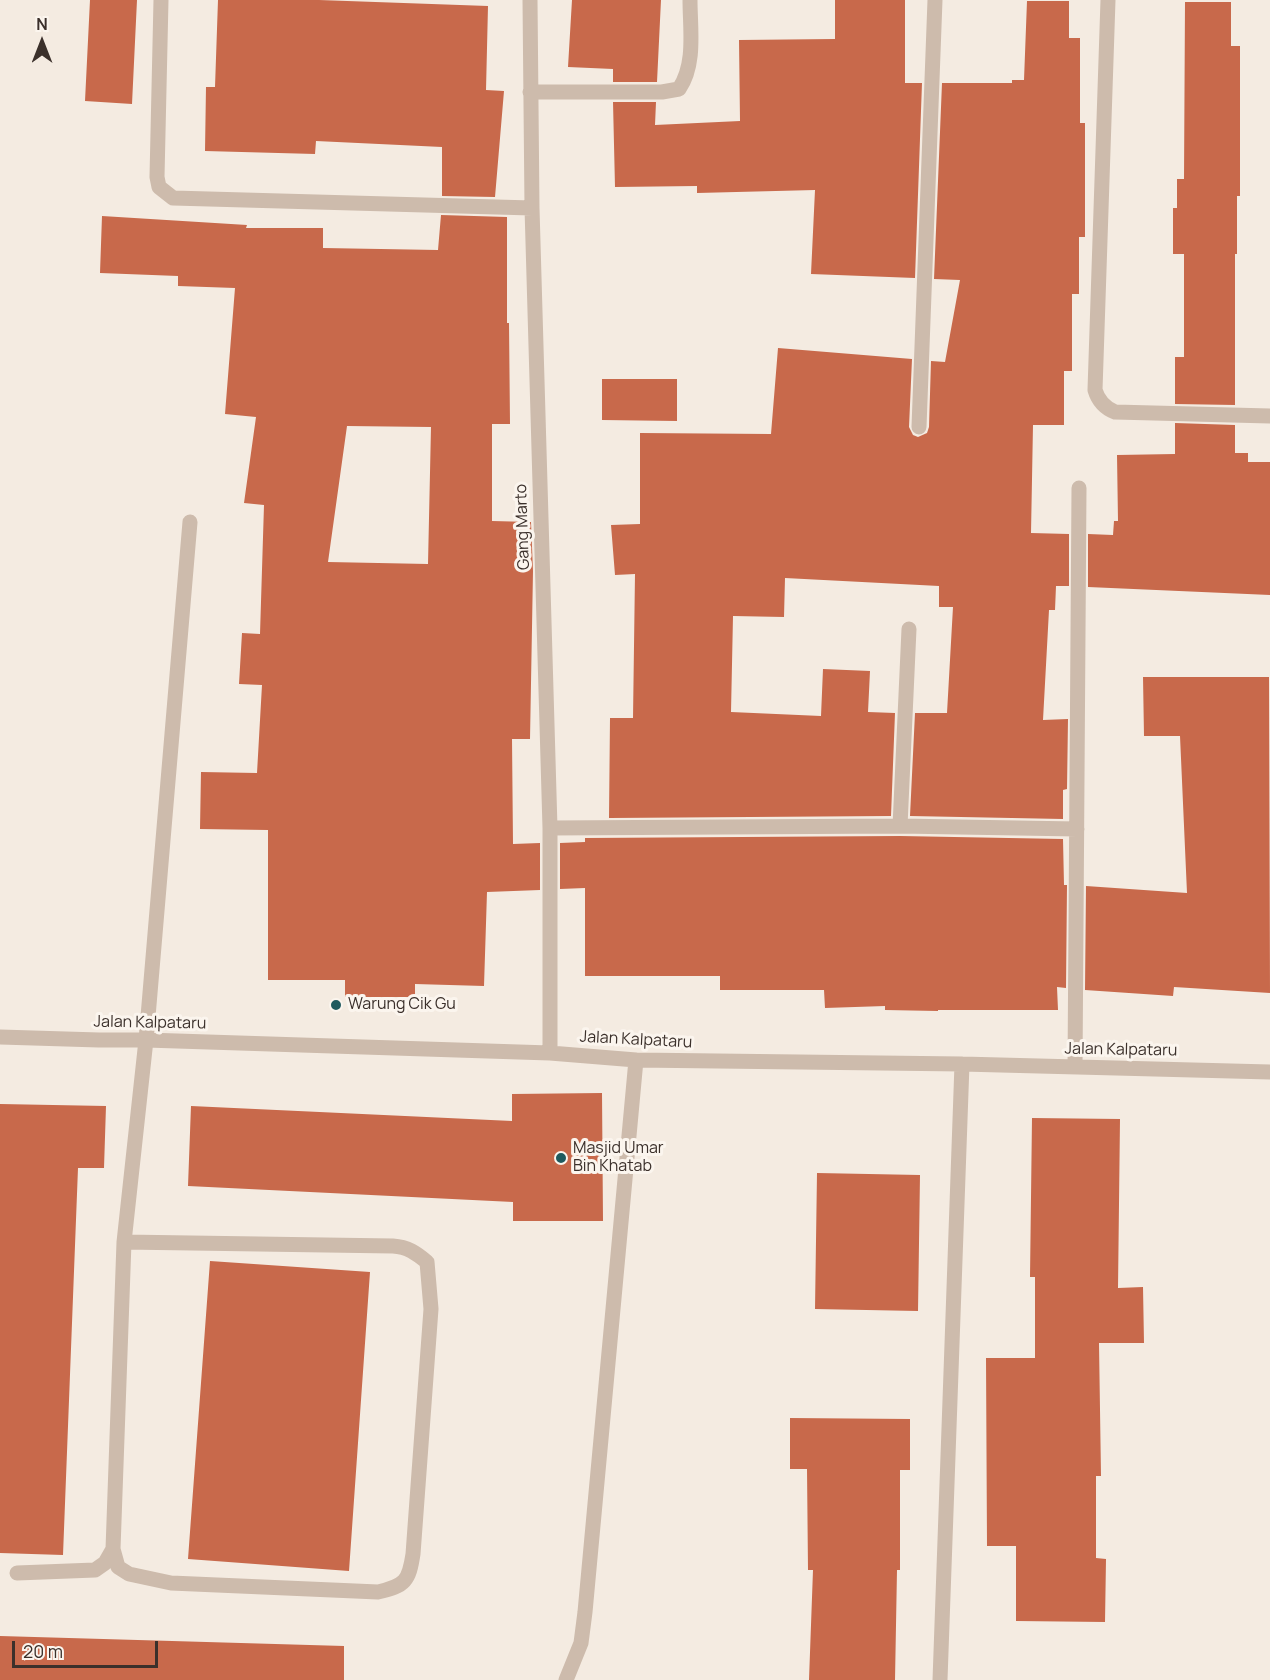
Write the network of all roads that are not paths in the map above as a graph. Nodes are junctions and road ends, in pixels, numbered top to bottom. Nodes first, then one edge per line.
1 (161, 0) edge
2 (530, 0) edge
3 (690, 0) edge
4 (935, 0) edge
5 (1108, 0) edge
6 (530, 92) junction
7 (532, 207) junction
8 (1270, 416) edge
9 (918, 427) dead end
10 (1079, 488) dead end
11 (190, 522) dead end
12 (909, 629) dead end
13 (900, 826) junction
14 (550, 828) junction
15 (1077, 829) junction
16 (0, 1037) edge
17 (146, 1040) junction
18 (550, 1053) junction
19 (636, 1060) junction
20 (962, 1064) junction
21 (1075, 1067) junction
22 (1270, 1072) edge
23 (124, 1242) junction
24 (113, 1549) junction
25 (17, 1573) dead end
26 (566, 1680) edge
27 (940, 1680) edge

1 - 7 street
2 - 6 street, Gang Marto
3 - 6 street
4 - 9 street
5 - 8 street
6 - 7 street, Gang Marto
7 - 14 street, Gang Marto
10 - 15 street
11 - 17 street
12 - 13 street
13 - 14 street
13 - 15 street
14 - 18 street, Gang Marto
15 - 21 street
16 - 17 street, Jalan Kalpataru
17 - 18 street, Jalan Kalpataru
17 - 23 street
18 - 19 street, Jalan Kalpataru
19 - 20 street, Jalan Kalpataru
19 - 26 street
20 - 21 street, Jalan Kalpataru
20 - 27 street
21 - 22 street, Jalan Kalpataru
23 - 24 street
23 - 24 street
24 - 25 street

